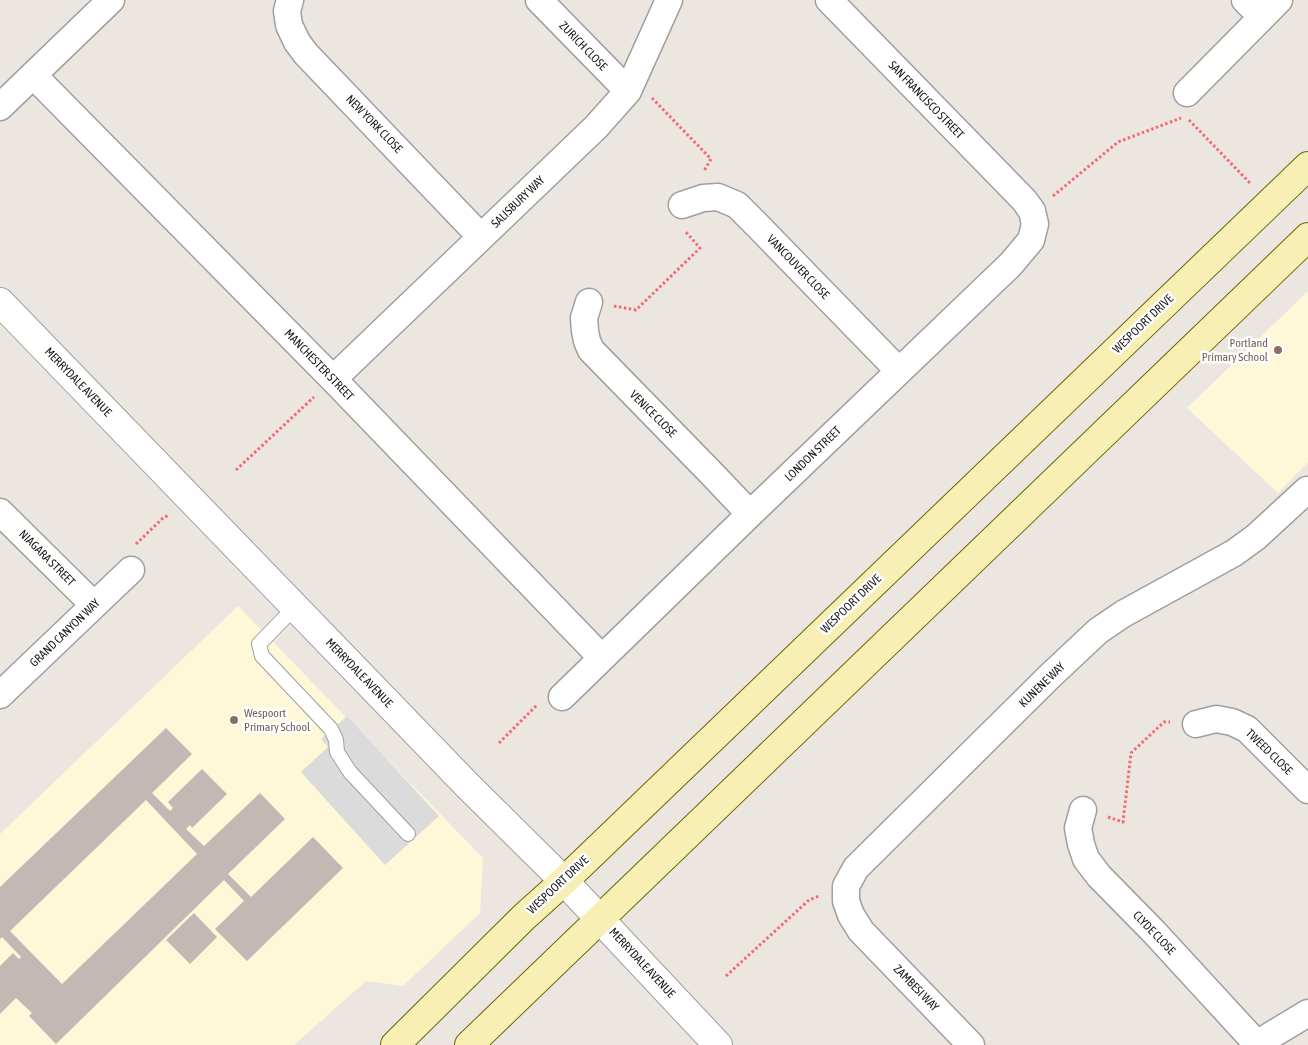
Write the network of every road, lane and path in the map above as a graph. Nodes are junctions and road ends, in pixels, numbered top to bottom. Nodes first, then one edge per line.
1 (111, 0) edge
2 (290, 0) edge
3 (539, 0) edge
4 (669, 0) edge
5 (829, 0) edge
6 (1262, 6) edge
7 (32, 75) junction
8 (628, 91) junction
9 (1187, 93) dead end
10 (0, 107) edge
11 (1308, 166) edge
12 (1250, 183) dead end
13 (682, 205) junction
14 (1028, 205) junction
15 (1308, 237) edge
16 (481, 238) junction
17 (0, 302) edge
18 (589, 302) joint
19 (899, 371) junction
20 (333, 379) junction
21 (236, 470) dead end
22 (1308, 490) edge
23 (0, 512) edge
24 (173, 513) dead end
25 (750, 514) junction
26 (130, 570) joint
27 (94, 605) junction
28 (295, 607) junction
29 (602, 657) junction
30 (0, 695) edge
31 (562, 697) joint
32 (1196, 724) joint
33 (499, 743) dead end
34 (1308, 790) edge
35 (1083, 810) joint
36 (408, 834) dead end
37 (564, 881) junction
38 (846, 886) junction
39 (600, 919) junction
40 (726, 976) dead end
41 (1308, 1013) edge
42 (1256, 1044) edge
43 (395, 1045) edge
44 (469, 1045) edge
45 (718, 1045) edge
46 (972, 1045) edge

1 - 7 street
2 - 16 street, NEW YORK CLOSE
3 - 8 street, ZURICH CLOSE
4 - 8 street, SALISBURY WAY
5 - 14 street, SAN FRANCISCO STREET
6 - 9 street
7 - 10 street
7 - 20 street, MANCHESTER STREET
8 - 13 path
8 - 16 street, SALISBURY WAY
11 - 37 main road, WESPOORT DRIVE
12 - 14 path
13 - 18 path
13 - 19 street, VANCOUVER CLOSE
14 - 19 street, LONDON STREET
15 - 39 main road
16 - 20 street, SALISBURY WAY
17 - 28 street, MERRYDALE AVENUE
18 - 25 street, VENICE CLOSE
19 - 25 street, LONDON STREET
20 - 21 path
20 - 29 street, MANCHESTER STREET
22 - 38 street, KUNENE WAY
23 - 27 street, NIAGARA STREET
24 - 26 path
25 - 29 street, LONDON STREET
26 - 27 street, GRAND CANYON WAY
27 - 30 street, GRAND CANYON WAY
28 - 36 lane
28 - 37 street, MERRYDALE AVENUE
29 - 31 street, LONDON STREET
31 - 33 path
32 - 34 street, TWEED CLOSE
32 - 35 path
35 - 42 street, CLYDE CLOSE
37 - 39 street, MERRYDALE AVENUE
37 - 43 main road, WESPOORT DRIVE
38 - 40 path
38 - 46 street, ZAMBESI WAY
39 - 44 main road
39 - 45 street, MERRYDALE AVENUE
41 - 42 street

